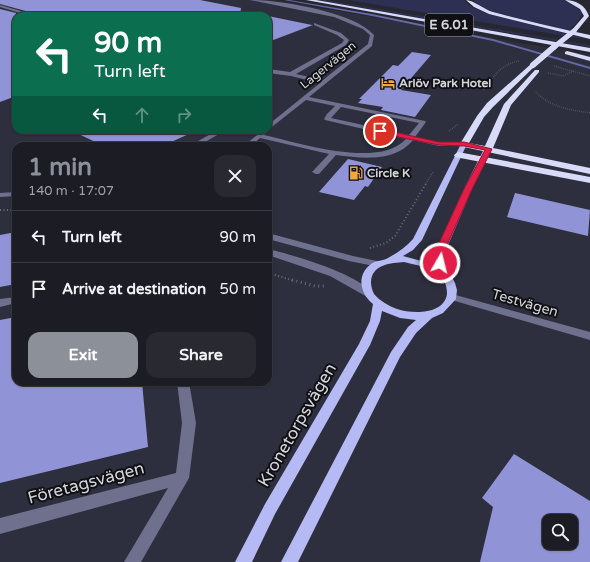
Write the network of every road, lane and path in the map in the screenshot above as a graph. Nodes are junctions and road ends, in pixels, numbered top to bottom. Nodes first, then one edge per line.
1 (252, 0) edge
2 (308, 0) edge
3 (333, 0) edge
4 (468, 0) edge
5 (567, 0) edge
6 (0, 6) edge
7 (20, 12) edge
8 (399, 16) junction
9 (590, 22) edge
10 (316, 24) dead end
11 (576, 31) junction
12 (590, 37) edge
13 (590, 44) edge
14 (590, 50) edge
15 (590, 59) edge
16 (537, 66) junction
17 (551, 70) dead end
18 (575, 71) dead end
19 (272, 72) edge
20 (291, 74) junction
21 (324, 82) junction
22 (535, 90) dead end
23 (304, 98) junction
24 (340, 105) junction
25 (590, 113) edge
26 (272, 125) edge
27 (216, 134) edge
28 (261, 134) edge
29 (259, 136) junction
30 (410, 138) junction
31 (200, 142) edge
32 (252, 142) edge
33 (464, 144) junction
34 (488, 149) junction
35 (334, 153) junction
36 (458, 155) junction
37 (482, 160) junction
38 (434, 171) dead end
39 (590, 171) edge
40 (316, 172) dead end
41 (590, 180) edge
42 (12, 194) edge
43 (0, 195) edge
44 (0, 210) edge
45 (12, 210) edge
46 (272, 237) edge
47 (272, 253) edge
48 (352, 259) junction
49 (384, 262) junction
50 (272, 274) edge
51 (339, 275) junction
52 (446, 277) junction
53 (368, 295) junction
54 (452, 297) junction
55 (12, 301) edge
56 (0, 303) edge
57 (378, 304) junction
58 (428, 314) junction
59 (590, 336) edge
60 (184, 386) edge
61 (182, 478) junction
62 (0, 526) edge
63 (132, 562) edge
64 (243, 562) edge
65 (289, 562) edge

1 - 21 street, Lagervägen
2 - 8 highway, E 6.01
3 - 13 highway, E 6.01
4 - 12 highway
5 - 11 highway
6 - 7 street
8 - 14 highway, E 6.01
8 - 15 highway
9 - 11 highway
10 - 20 street
11 - 16 highway
16 - 33 highway
16 - 34 highway
17 - 18 path
19 - 20 street
20 - 21 street
21 - 23 street, Lagervägen
22 - 25 path
23 - 24 street
23 - 26 street, Lagervägen
24 - 30 street
24 - 30 street
27 - 31 street
28 - 29 street
29 - 32 street
29 - 35 street
30 - 33 street
30 - 35 street
33 - 34 highway
33 - 36 main road
34 - 37 main road
34 - 39 highway
35 - 40 street
36 - 37 highway
36 - 49 main road
37 - 41 highway
37 - 52 main road
38 - 48 path
42 - 43 street
44 - 45 path
46 - 48 street
47 - 51 street
48 - 49 street
49 - 52 main road
49 - 53 main road
50 - 51 path
51 - 53 street
52 - 54 main road
53 - 57 main road
54 - 58 main road
54 - 59 street, Testvägen
55 - 56 street
57 - 58 main road
57 - 64 main road, Kronetorpsvägen
58 - 65 main road
60 - 61 street
61 - 62 street, Företagsvägen
61 - 63 street

